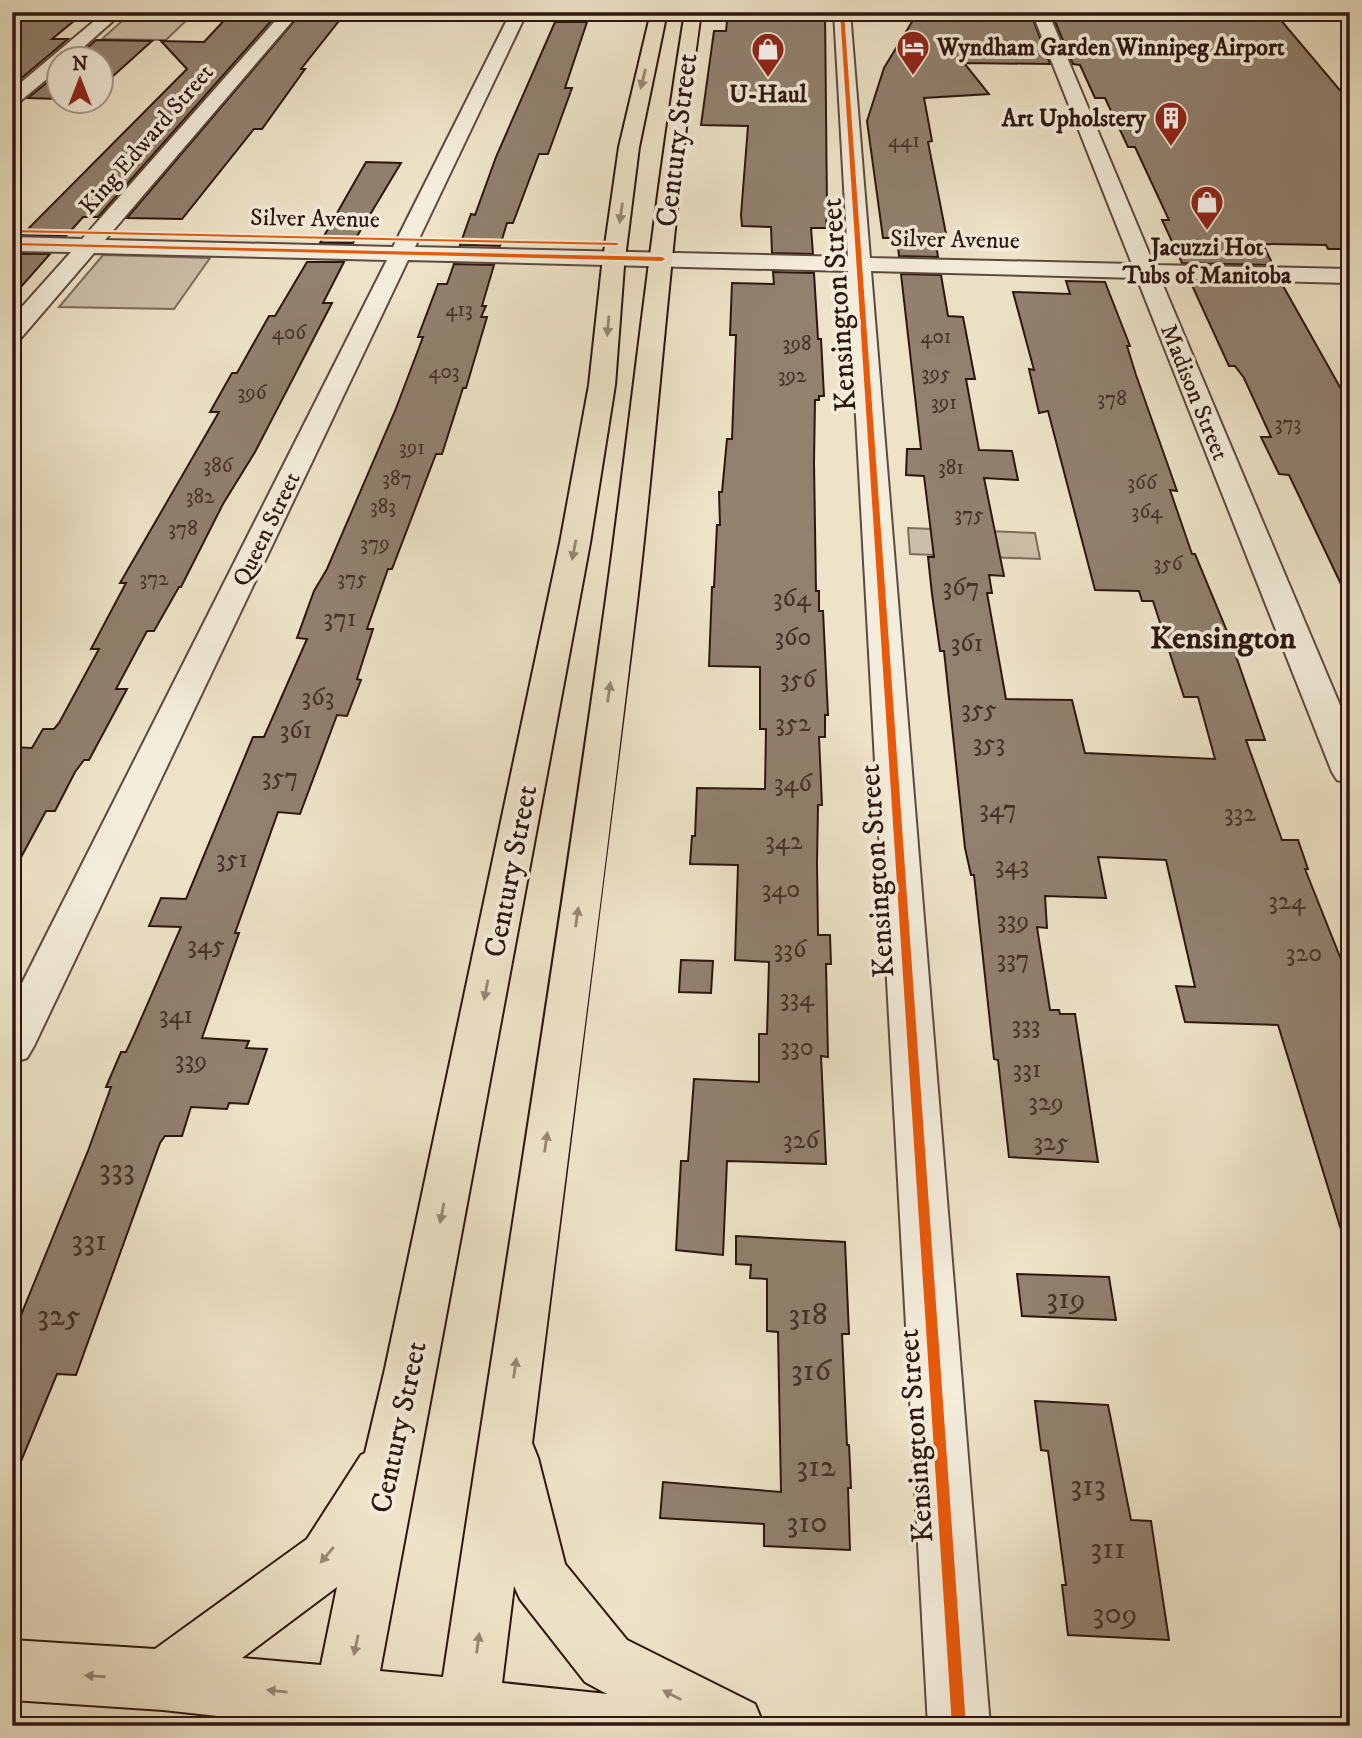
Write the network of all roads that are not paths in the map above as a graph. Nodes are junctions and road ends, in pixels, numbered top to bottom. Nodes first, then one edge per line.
1 (114, 12) edge
2 (292, 12) edge
3 (519, 12) edge
4 (659, 12) edge
5 (693, 12) edge
6 (842, 12) edge
7 (1040, 12) edge
8 (12, 99) edge
9 (12, 231) edge
10 (94, 239) junction
11 (12, 244) edge
12 (404, 246) junction
13 (616, 251) junction
14 (663, 252) junction
15 (859, 257) junction
16 (1350, 262) edge
17 (1142, 264) junction
18 (1350, 276) edge
19 (12, 333) edge
20 (1350, 772) edge
21 (12, 1046) edge
22 (505, 1435) junction
23 (391, 1457) junction
24 (12, 1670) edge
25 (163, 1680) junction
26 (342, 1712) edge
27 (467, 1718) edge
28 (624, 1726) edge
29 (733, 1726) edge
30 (959, 1726) edge

1 - 8 street
2 - 10 street, King Edward Street
3 - 12 street, Queen Street
4 -> 13 main road, Century Street
5 - 14 main road, Century Street
6 - 15 street, Kensington Street
7 - 17 street, Madison Street
9 - 10 street, Silver Avenue
10 - 11 street, Silver Avenue
10 - 12 street, Silver Avenue
10 - 19 street, King Edward Street
12 - 13 street, Silver Avenue
12 - 21 street, Queen Street
13 - 14 street, Silver Avenue
13 -> 23 main road, Century Street
14 - 15 street, Silver Avenue
22 -> 14 main road, Century Street
15 - 17 street, Silver Avenue
15 - 30 street, Kensington Street
16 - 17 street, Silver Avenue
17 - 18 street, Silver Avenue
17 - 20 street, Madison Street
27 -> 22 main road, Century Street
29 -> 22 main road
23 -> 25 main road
23 -> 26 main road, Century Street
25 -> 24 main road
26 -> 25 main road
26 - 27 main road
27 - 28 main road

